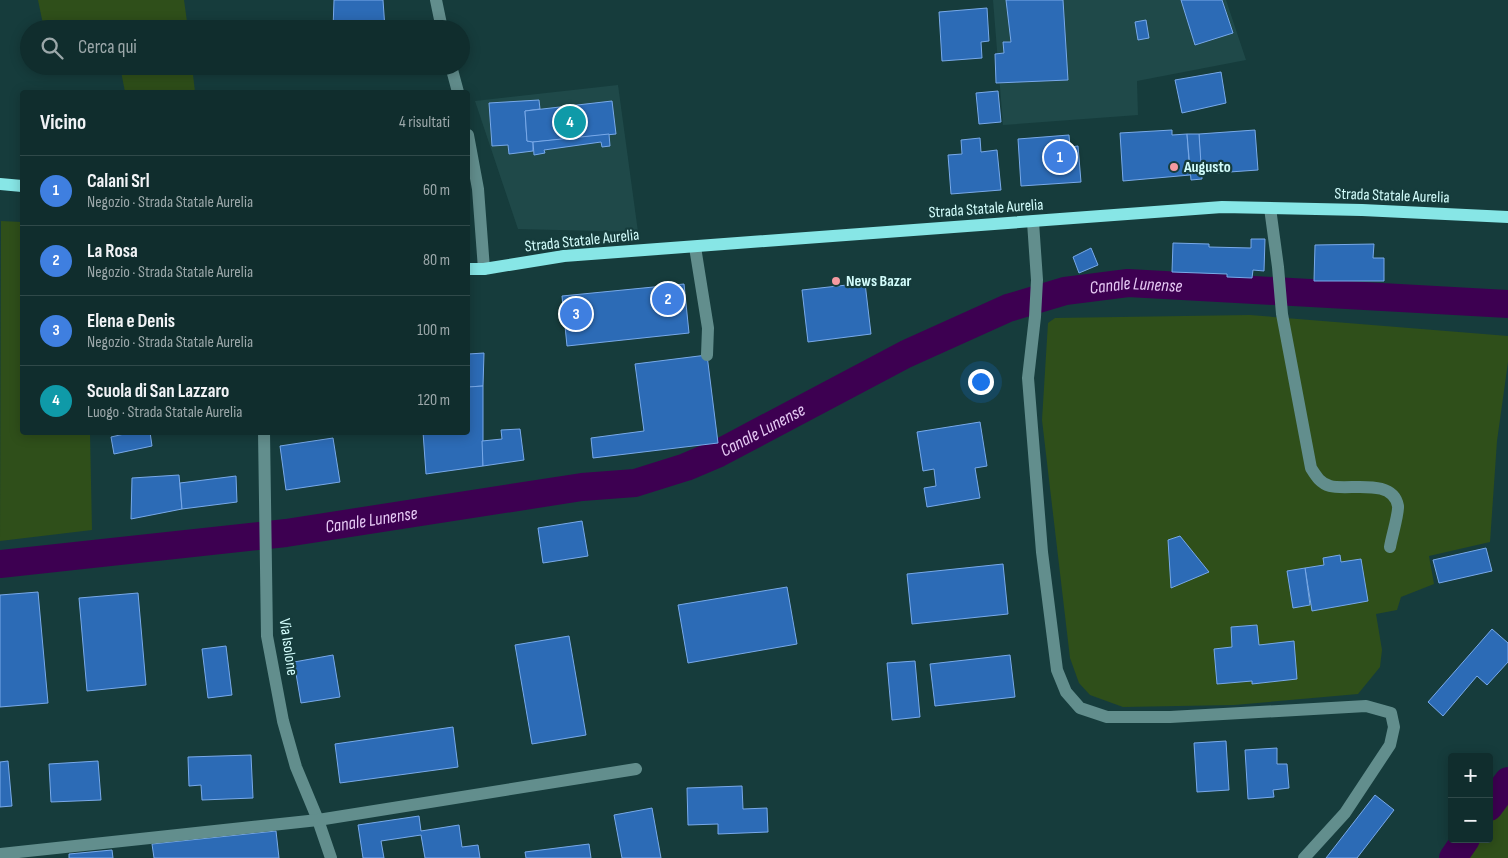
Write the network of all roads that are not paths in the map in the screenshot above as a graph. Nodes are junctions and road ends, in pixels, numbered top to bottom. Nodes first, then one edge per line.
1 (436, 0) edge
2 (440, 20) edge
3 (454, 75) edge
4 (458, 90) edge
5 (470, 146) edge
6 (0, 184) edge
7 (20, 186) edge
8 (1270, 208) junction
9 (1508, 217) edge
10 (1033, 222) junction
11 (695, 247) junction
12 (470, 269) edge
13 (484, 269) junction
14 (708, 355) dead end
15 (264, 435) edge
16 (1390, 547) dead end
17 (636, 769) dead end
18 (318, 820) junction
19 (0, 854) edge
20 (331, 858) edge
21 (1304, 858) edge

1 - 2 street
3 - 4 street
5 - 13 street
6 - 7 main road
8 - 9 main road, Strada Statale Aurelia
8 - 10 main road, Strada Statale Aurelia
8 - 16 street
10 - 11 main road, Strada Statale Aurelia
10 - 21 street
11 - 13 main road, Strada Statale Aurelia
11 - 14 street
12 - 13 main road, Strada Statale Aurelia
15 - 18 street, Via Isolone
17 - 18 street
18 - 19 street
18 - 20 street, Via Isolone

